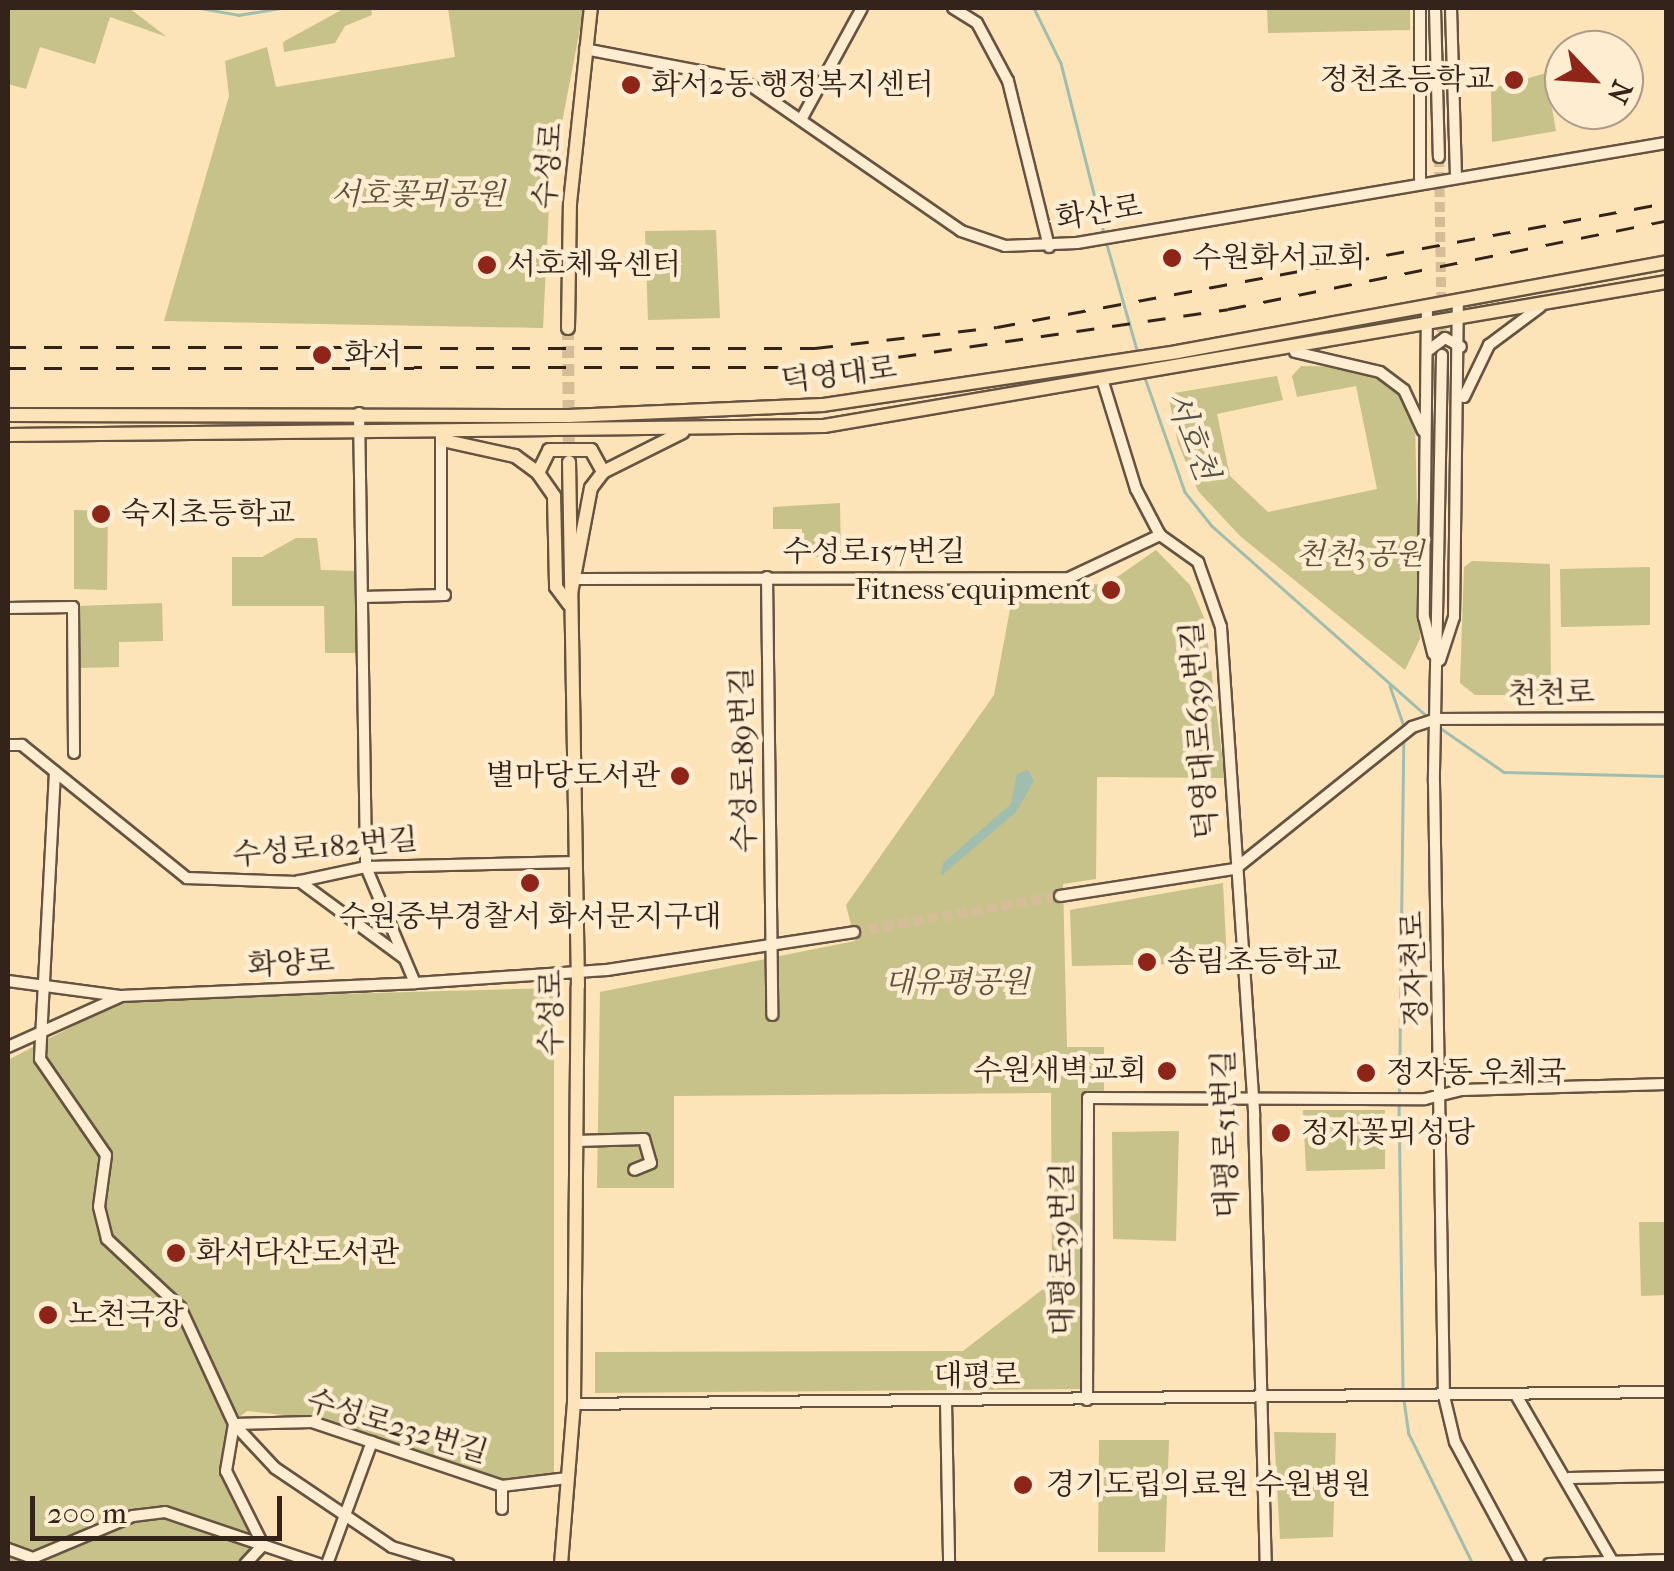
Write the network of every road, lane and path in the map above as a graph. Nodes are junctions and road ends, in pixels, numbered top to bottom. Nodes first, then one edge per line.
1 (591, 8) edge
2 (862, 8) edge
3 (953, 8) edge
4 (1420, 8) edge
5 (1435, 8) edge
6 (1451, 8) edge
7 (584, 49) junction
8 (802, 118) junction
9 (1666, 143) edge
10 (1438, 156) tunnel mouth
11 (1456, 173) junction
12 (1420, 178) junction
13 (1049, 246) junction
14 (1666, 262) edge
15 (1666, 282) edge
16 (1458, 301) junction
17 (1545, 304) junction
18 (1427, 306) junction
19 (1460, 320) junction
20 (1428, 326) junction
21 (568, 328) tunnel mouth
22 (1461, 347) junction
23 (1429, 351) junction
24 (1295, 352) junction
25 (1442, 355) tunnel mouth
26 (1106, 382) junction
27 (359, 413) junction
28 (8, 415) edge
29 (1459, 418) junction
30 (689, 429) junction
31 (359, 434) junction
32 (8, 435) edge
33 (441, 438) junction
34 (1426, 446) junction
35 (569, 462) tunnel mouth
36 (603, 472) junction
37 (538, 473) junction
38 (1160, 535) junction
39 (767, 577) junction
40 (579, 579) junction
41 (362, 596) junction
42 (569, 604) junction
43 (8, 608) edge
44 (1437, 671) junction
45 (1666, 718) edge
46 (1436, 719) junction
47 (8, 745) edge
48 (74, 753) dead end
49 (55, 772) junction
50 (574, 862) junction
51 (366, 866) junction
52 (1235, 869) junction
53 (299, 881) junction
54 (1060, 896) tunnel mouth
55 (854, 932) tunnel mouth
56 (772, 943) junction
57 (405, 958) junction
58 (577, 974) junction
59 (8, 982) edge
60 (415, 983) junction
61 (41, 988) junction
62 (120, 996) junction
63 (772, 1015) dead end
64 (39, 1033) junction
65 (8, 1047) edge
66 (1666, 1084) edge
67 (1444, 1098) junction
68 (1252, 1100) junction
69 (576, 1141) junction
70 (634, 1170) dead end
71 (1666, 1392) edge
72 (1516, 1395) junction
73 (1444, 1396) junction
74 (1255, 1398) junction
75 (1087, 1400) junction
76 (946, 1402) junction
77 (574, 1404) junction
78 (234, 1424) junction
79 (372, 1442) junction
80 (1666, 1476) edge
81 (568, 1478) junction
82 (1569, 1478) junction
83 (502, 1486) junction
84 (502, 1509) dead end
85 (342, 1516) junction
86 (263, 1544) junction
87 (8, 1549) edge
88 (1666, 1560) edge
89 (1613, 1561) edge
90 (434, 1562) edge
91 (320, 1563) edge
92 (246, 1564) edge
93 (449, 1564) edge
94 (561, 1564) edge
95 (949, 1564) edge
96 (1266, 1564) edge
97 (1521, 1564) edge
98 (1549, 1564) edge

1 - 7 main road, 수성로
2 - 8 street
3 - 13 street
4 - 12 street
5 - 10 street
6 - 11 street
7 - 8 street, 화산로
7 - 21 main road, 수성로
8 - 13 street, 화산로
9 - 11 street, 화산로
11 - 12 street, 화산로
12 - 13 street, 화산로
14 - 16 main road, 덕영대로
15 - 17 main road, 덕영대로
16 - 18 main road, 덕영대로
16 - 19 street
17 - 19 main road, 덕영대로
17 - 29 street
18 - 20 street
18 - 27 main road, 덕영대로
19 - 20 main road, 덕영대로
19 - 22 street
20 - 23 street
20 - 24 main road, 덕영대로
22 - 23 street
22 - 29 street
23 - 34 street
24 - 26 main road, 덕영대로
24 - 34 street
25 - 44 street, 정자천로
26 - 30 main road, 덕영대로
26 - 38 street
27 - 28 main road, 덕영대로
27 - 31 street
29 - 44 street
30 - 33 main road, 덕영대로
30 - 36 main road
31 - 32 main road
31 - 33 main road
31 - 41 street
33 - 37 main road
33 - 41 street
34 - 44 street
35 - 42 main road, 수성로
36 - 37 main road
36 - 40 main road
37 - 42 main road
38 - 39 street, 수성로157번길
38 - 52 street, 덕영대로639번길
39 - 40 street, 수성로157번길
39 - 56 street, 수성로189번길
40 - 42 main road
41 - 51 street
42 - 50 main road, 수성로
43 - 48 street
44 - 46 street, 정자천로
45 - 46 street, 천천로
46 - 52 street
46 - 67 street, 정자천로
47 - 49 street, 수성로182번길
49 - 53 street, 수성로182번길
49 - 61 street
50 - 51 street, 수성로182번길
50 - 58 main road, 수성로
51 - 53 street, 수성로182번길
51 - 57 street
52 - 54 street
52 - 68 street, 대평로51번길
53 - 57 street
55 - 56 street
56 - 58 street
56 - 63 street, 수성로189번길
57 - 60 street
58 - 60 street, 화양로
58 - 69 main road, 수성로
59 - 61 street, 화양로
60 - 62 street, 화양로
61 - 62 street, 화양로
61 - 64 street
62 - 64 street
64 - 65 street
64 - 78 street
66 - 67 street
67 - 68 street
67 - 73 street, 정자천로
68 - 74 street, 대평로51번길
68 - 75 street, 대평로39번길
69 - 70 street
69 - 77 main road, 수성로
71 - 72 street
72 - 73 street
72 - 82 street
73 - 74 street, 대평로
73 - 97 street, 정자천로
74 - 75 street, 대평로
74 - 96 street, 대평로51번길
75 - 76 street, 대평로
76 - 77 street, 대평로
76 - 95 street
77 - 81 main road, 수성로
78 - 79 street, 수성로232번길
78 - 85 street
78 - 86 street
79 - 83 street, 수성로232번길
79 - 85 street
80 - 82 street
81 - 83 street, 수성로232번길
81 - 94 main road, 수성로
82 - 89 street
83 - 84 street
85 - 90 street
85 - 91 street
86 - 87 street
86 - 91 street
86 - 92 street
88 - 89 street
89 - 98 street
90 - 93 street

